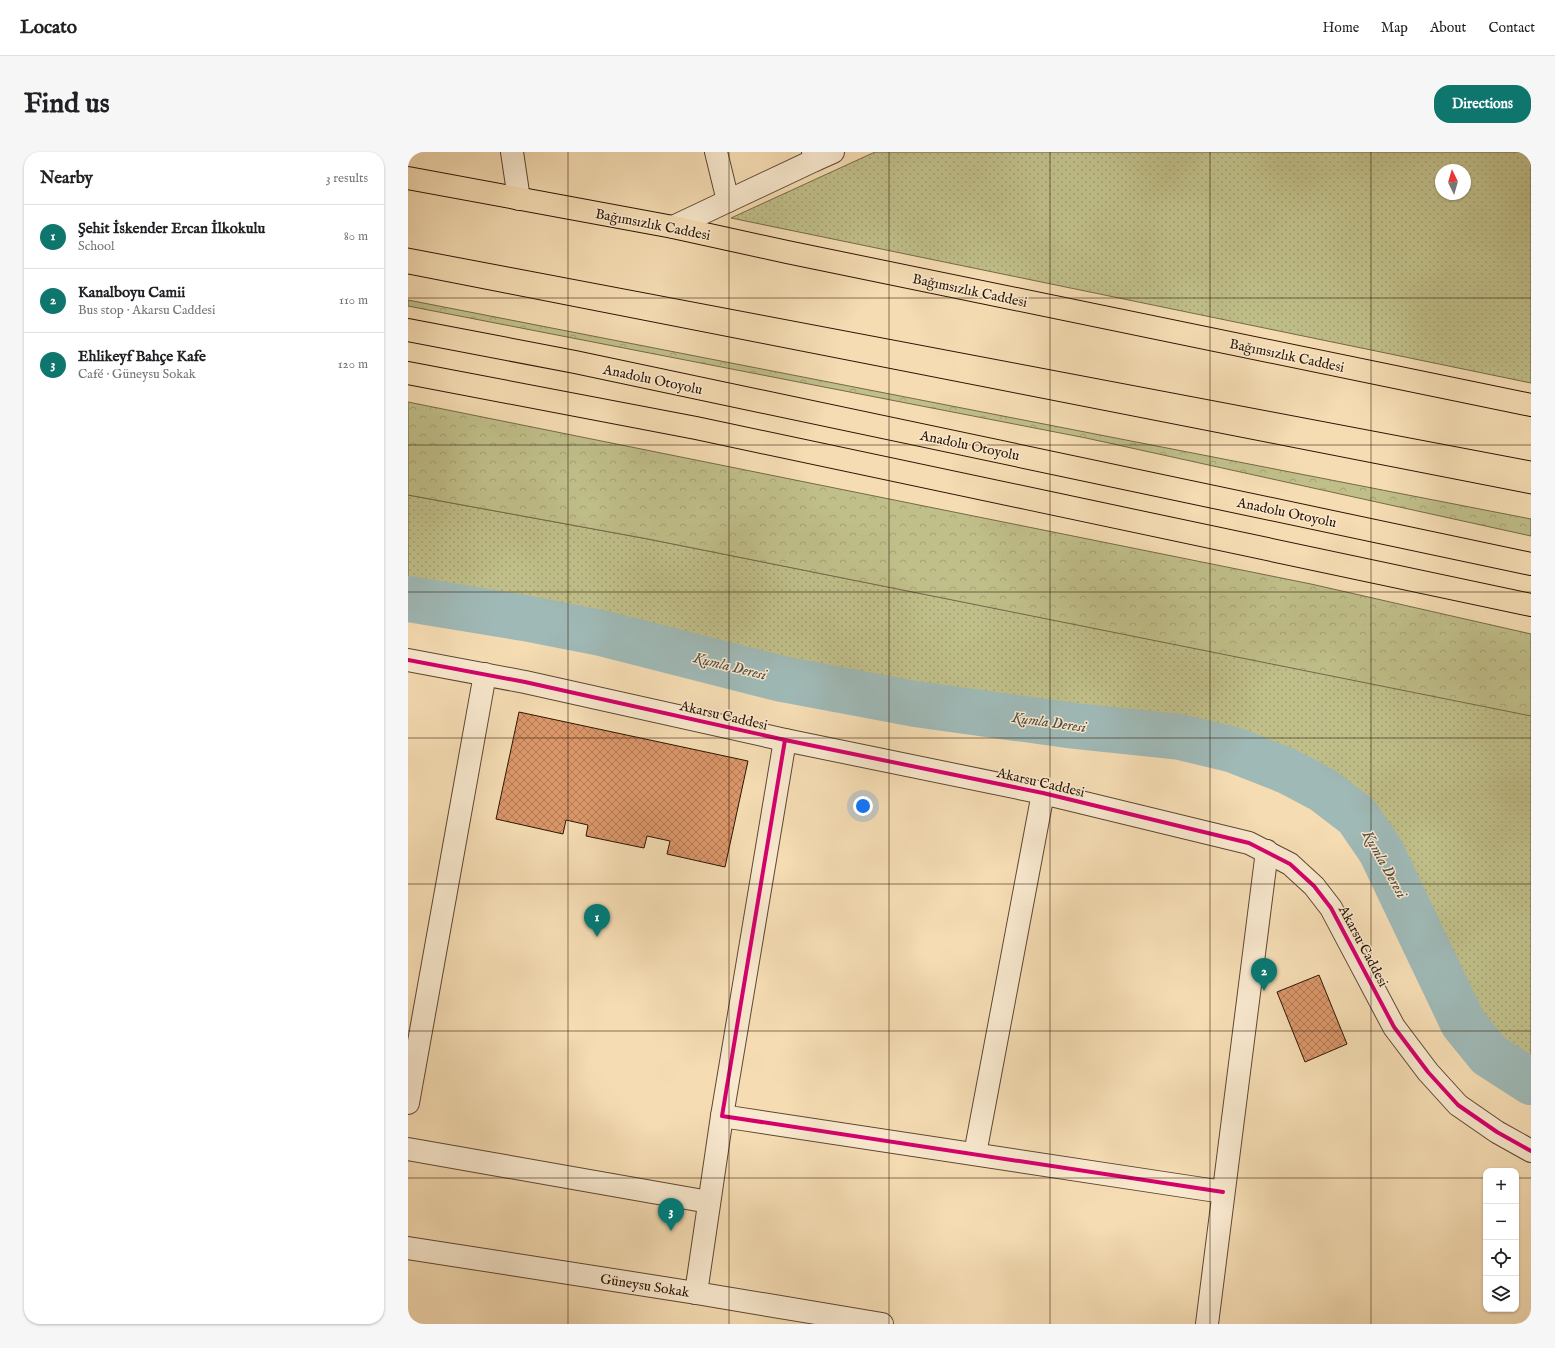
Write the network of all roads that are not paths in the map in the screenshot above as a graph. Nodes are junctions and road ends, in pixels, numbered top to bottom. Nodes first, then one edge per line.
1 (512, 152) edge
2 (716, 152) edge
3 (821, 155) edge
4 (408, 178) edge
5 (519, 199) junction
6 (728, 202) junction
7 (673, 227) junction
8 (408, 330) edge
9 (408, 373) edge
10 (1531, 405) edge
11 (1531, 564) edge
12 (1531, 605) edge
13 (408, 660) edge
14 (485, 674) junction
15 (785, 740) junction
16 (1043, 792) junction
17 (1266, 851) junction
18 (408, 1102) edge
19 (722, 1116) junction
20 (408, 1149) edge
21 (1531, 1151) edge
22 (975, 1154) junction
23 (1223, 1192) junction
24 (709, 1202) junction
25 (408, 1248) edge
26 (696, 1293) junction
27 (882, 1324) edge
28 (1207, 1324) edge

1 - 5 street
2 - 6 street
3 - 6 street
4 - 5 main road, Bağımsızlık Caddesi
5 - 7 main road, Bağımsızlık Caddesi
6 - 7 street
7 - 10 main road, Bağımsızlık Caddesi
8 - 11 main road, Anadolu Otoyolu
9 - 12 main road
13 - 14 street, Akarsu Caddesi
14 - 15 street, Akarsu Caddesi
14 - 18 street
15 - 16 street, Akarsu Caddesi
15 - 19 street
16 - 17 street, Akarsu Caddesi
16 - 22 street
17 - 21 street, Akarsu Caddesi
17 - 23 street
19 - 22 street
19 - 24 street
20 - 24 street
22 - 23 street
23 - 28 street
24 - 26 street
25 - 26 street, Güneysu Sokak
26 - 27 street, Güneysu Sokak

